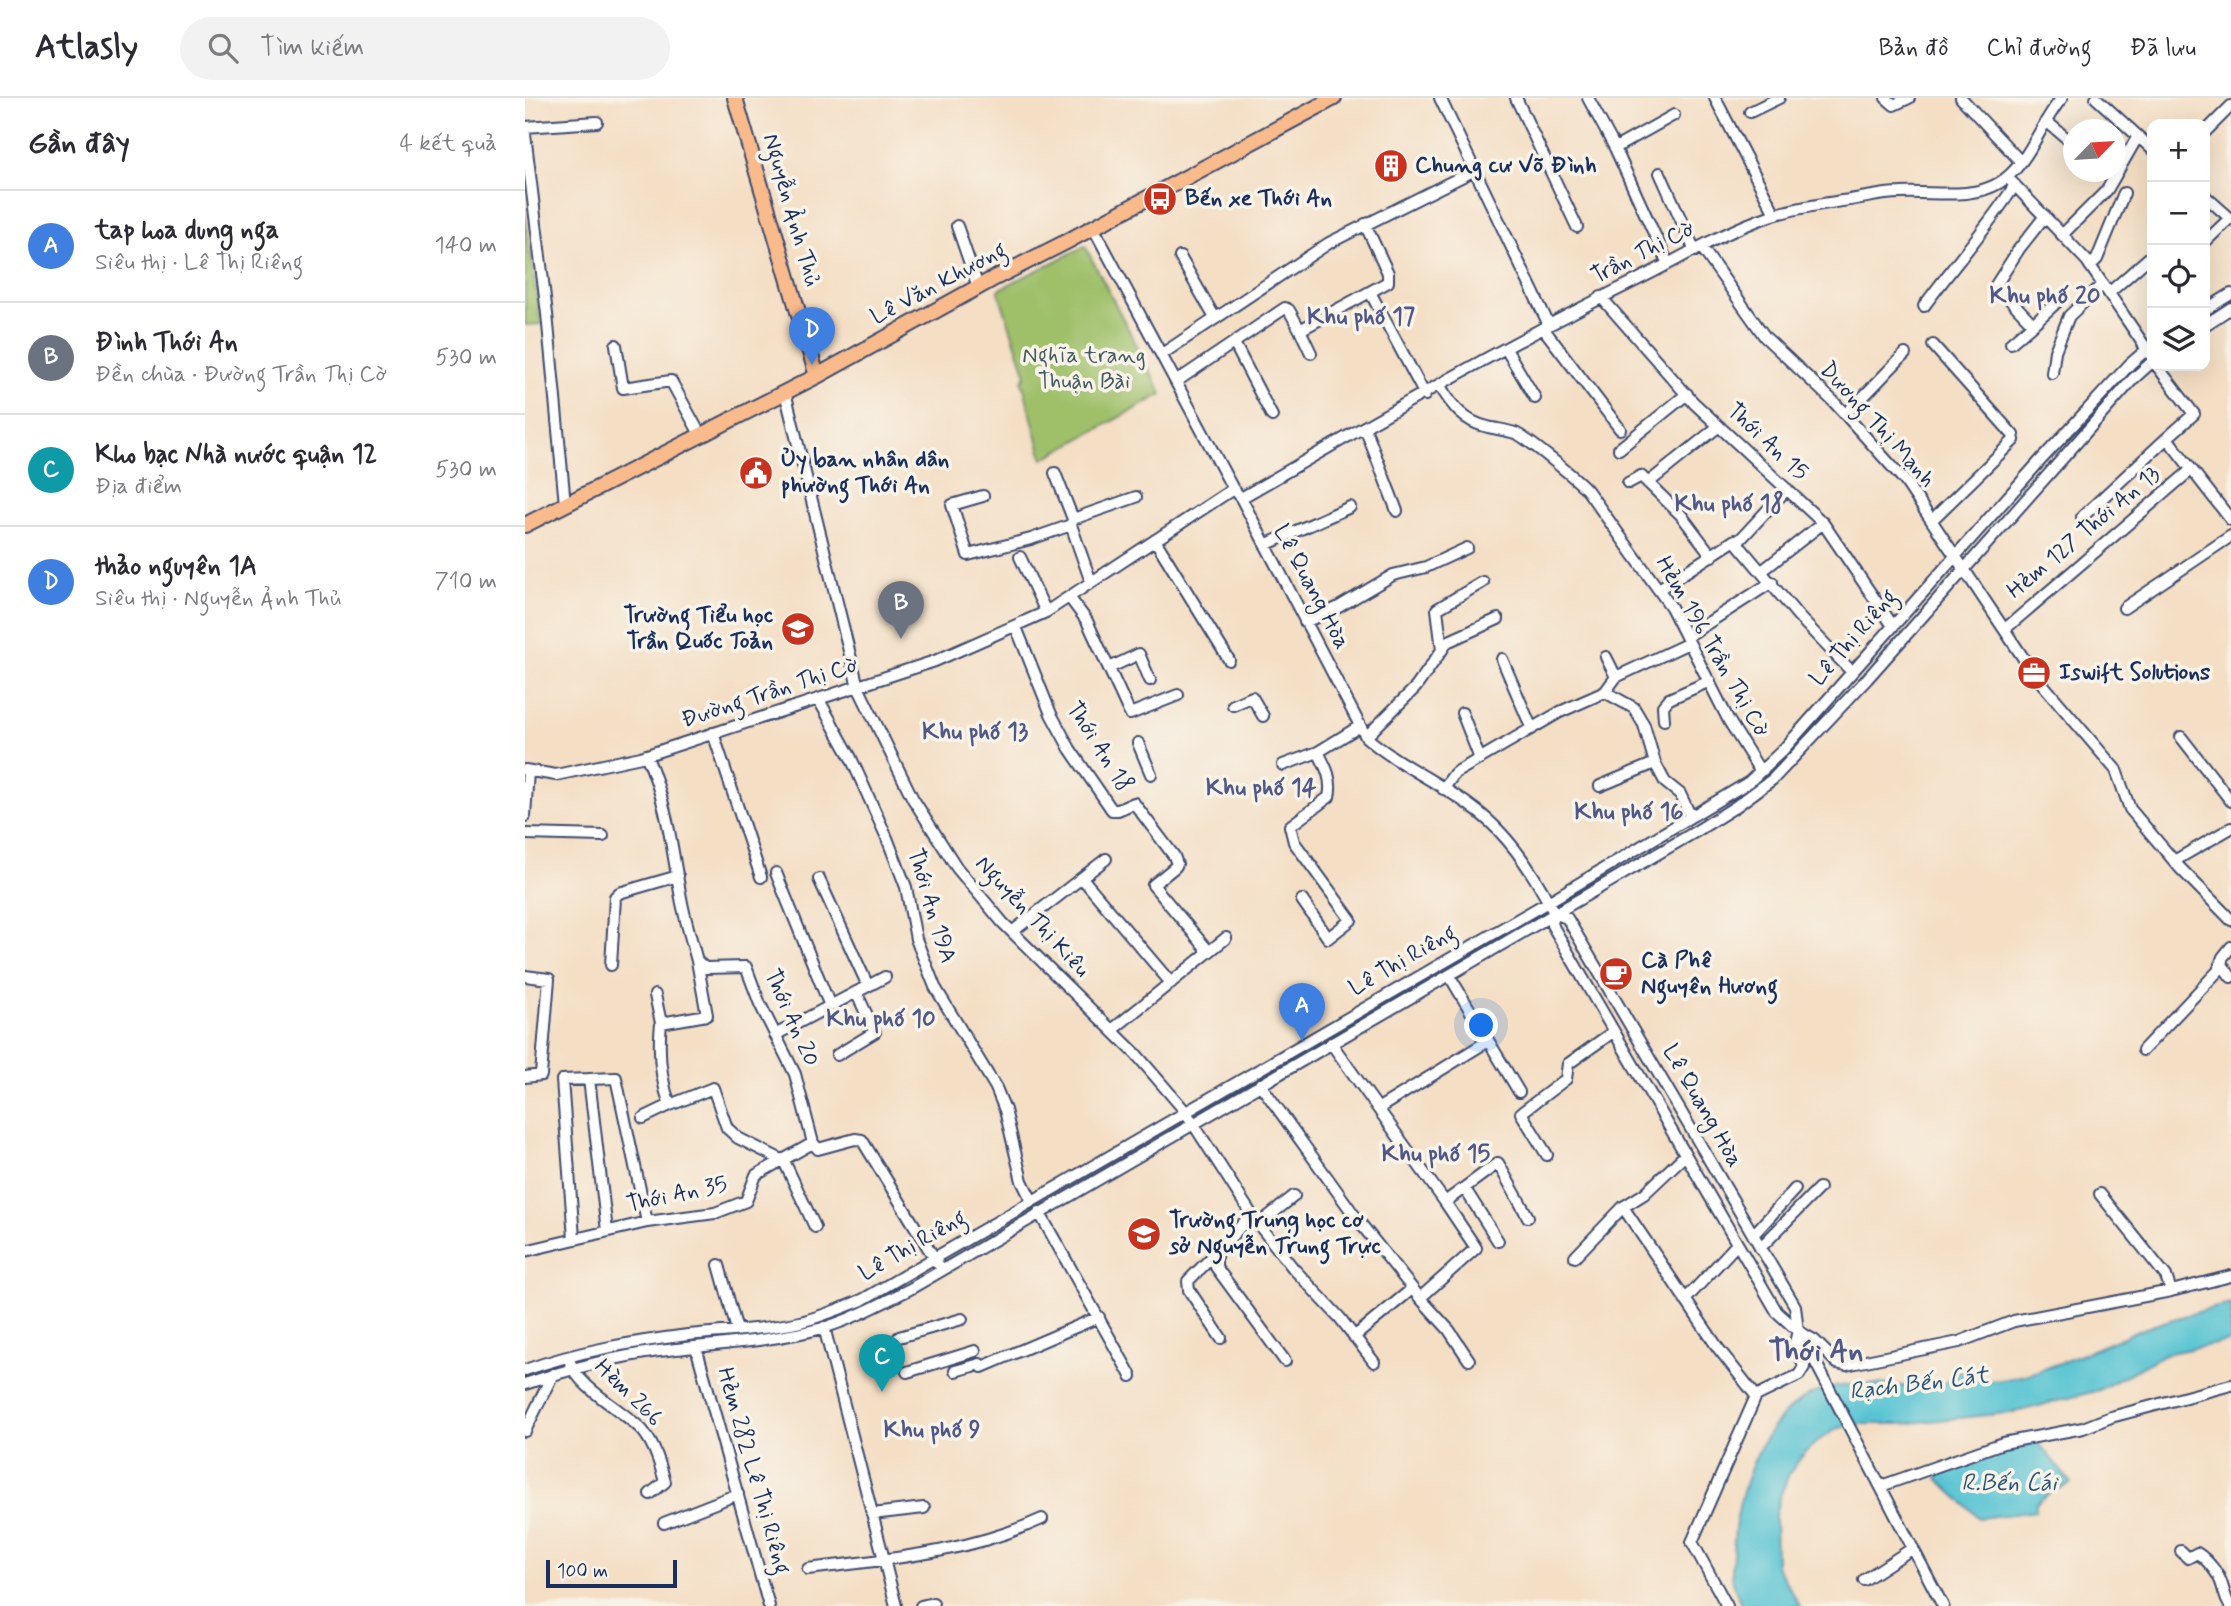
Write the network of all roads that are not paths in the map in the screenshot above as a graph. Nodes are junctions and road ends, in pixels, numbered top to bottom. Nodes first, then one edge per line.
1 (735, 98) edge
2 (1334, 98) edge
3 (1440, 98) edge
4 (1515, 98) edge
5 (1588, 98) edge
6 (1715, 98) edge
7 (1779, 98) edge
8 (1886, 98) edge
9 (1909, 98) edge
10 (1961, 98) edge
11 (2062, 98) edge
12 (2096, 98) edge
13 (1312, 103) edge
14 (2231, 106) edge
15 (1750, 112) dead end
16 (1674, 115) dead end
17 (2046, 121) junction
18 (597, 122) dead end
19 (525, 127) edge
20 (2210, 127) edge
21 (525, 134) edge
22 (2063, 135) edge
23 (2138, 136) junction
24 (2147, 144) edge
25 (1615, 148) junction
26 (2021, 162) junction
27 (1475, 170) junction
28 (1660, 173) dead end
29 (2011, 181) junction
30 (2124, 193) dead end
31 (2210, 201) edge
32 (1775, 214) junction
33 (2045, 216) junction
34 (2230, 219) edge
35 (1365, 224) junction
36 (957, 226) dead end
37 (1577, 226) dead end
38 (1093, 228) junction
39 (2062, 234) junction
40 (2210, 237) edge
41 (1698, 249) junction
42 (1180, 257) dead end
43 (2147, 259) edge
44 (1668, 264) junction
45 (2090, 266) junction
46 (978, 287) junction
47 (2106, 288) junction
48 (1370, 292) junction
49 (2231, 294) edge
50 (1601, 297) junction
51 (2057, 302) dead end
52 (1924, 306) dead end
53 (2208, 308) edge
54 (2231, 308) edge
55 (1215, 318) junction
56 (2210, 322) edge
57 (2033, 324) junction
58 (1546, 327) junction
59 (1300, 330) junction
60 (1234, 343) junction
61 (2011, 343) dead end
62 (616, 345) dead end
63 (1933, 345) dead end
64 (2147, 348) edge
65 (1506, 349) junction
66 (1311, 353) dead end
67 (1162, 354) junction
68 (1905, 354) dead end
69 (2147, 357) edge
70 (2147, 360) edge
71 (2161, 371) edge
72 (2052, 373) dead end
73 (817, 376) junction
74 (1177, 381) junction
75 (1440, 386) junction
76 (785, 392) junction
77 (1687, 394) junction
78 (1425, 395) junction
79 (1535, 398) dead end
80 (1845, 414) junction
81 (1272, 416) dead end
82 (1719, 425) junction
83 (1364, 428) junction
84 (1620, 429) dead end
85 (701, 436) junction
86 (2167, 438) junction
87 (1619, 449) dead end
88 (2191, 470) junction
89 (1055, 473) dead end
90 (1628, 483) dead end
91 (1648, 483) junction
92 (1233, 489) junction
93 (1787, 489) junction
94 (983, 496) dead end
95 (1136, 496) dead end
96 (1241, 498) junction
97 (565, 504) junction
98 (1350, 507) dead end
99 (1397, 511) dead end
100 (2082, 517) dead end
101 (1931, 520) junction
102 (2231, 520) edge
103 (1072, 522) junction
104 (1823, 523) junction
105 (525, 525) edge
106 (2231, 536) edge
107 (1155, 540) junction
108 (1737, 543) junction
109 (1265, 545) junction
110 (1467, 548) dead end
111 (1955, 555) junction
112 (1020, 556) dead end
113 (1712, 556) junction
114 (1964, 568) junction
115 (1762, 571) junction
116 (1091, 582) junction
117 (1483, 582) dead end
118 (1772, 582) junction
119 (1659, 589) junction
120 (1069, 597) junction
121 (2124, 608) dead end
122 (1046, 612) junction
123 (1498, 619) dead end
124 (1305, 622) junction
125 (1893, 626) junction
126 (1016, 627) junction
127 (2005, 629) junction
128 (1687, 640) junction
129 (1442, 650) junction
130 (1606, 657) dead end
131 (1501, 659) dead end
132 (1229, 660) dead end
133 (1109, 668) junction
134 (1852, 672) junction
135 (1616, 677) junction
136 (1150, 680) dead end
137 (1710, 681) junction
138 (859, 687) junction
139 (1605, 691) junction
140 (1178, 695) dead end
141 (819, 699) junction
142 (1233, 705) dead end
143 (1462, 713) dead end
144 (1263, 716) dead end
145 (1664, 720) dead end
146 (1360, 726) junction
147 (1532, 729) junction
148 (713, 733) junction
149 (1366, 737) junction
150 (2181, 737) dead end
151 (1138, 743) dead end
152 (1318, 752) junction
153 (646, 755) junction
154 (1480, 759) junction
155 (1655, 763) junction
156 (1283, 765) dead end
157 (1763, 770) junction
158 (527, 771) edge
159 (1151, 774) dead end
160 (1600, 786) dead end
161 (1443, 789) junction
162 (2231, 802) edge
163 (1690, 815) junction
164 (525, 816) edge
165 (2231, 828) edge
166 (525, 834) edge
167 (603, 836) dead end
168 (1106, 859) dead end
169 (2174, 861) junction
170 (776, 873) dead end
171 (678, 876) junction
172 (761, 877) dead end
173 (1082, 878) junction
174 (819, 879) dead end
175 (1302, 900) dead end
176 (1551, 908) junction
177 (2231, 920) edge
178 (1012, 932) junction
179 (1226, 938) dead end
180 (2231, 947) edge
181 (1206, 953) junction
182 (698, 961) junction
183 (2221, 963) junction
184 (611, 965) dead end
185 (1449, 975) junction
186 (525, 976) edge
187 (885, 977) dead end
188 (2231, 977) edge
189 (1171, 983) junction
190 (868, 986) junction
191 (856, 992) junction
192 (656, 995) dead end
193 (830, 1006) junction
194 (661, 1023) junction
195 (1112, 1030) junction
196 (1613, 1032) junction
197 (775, 1035) junction
198 (1488, 1041) junction
199 (1331, 1043) junction
200 (2144, 1049) dead end
201 (837, 1055) dead end
202 (525, 1077) edge
203 (589, 1079) junction
204 (1260, 1084) junction
205 (1519, 1092) dead end
206 (670, 1105) junction
207 (1379, 1108) junction
208 (1185, 1111) junction
209 (643, 1118) dead end
210 (1194, 1122) junction
211 (813, 1143) junction
212 (1547, 1155) dead end
213 (1684, 1156) junction
214 (784, 1161) junction
215 (1819, 1188) dead end
216 (1465, 1189) junction
217 (1795, 1189) dead end
218 (2100, 1194) dead end
219 (1294, 1196) dead end
220 (1032, 1201) junction
221 (1445, 1202) junction
222 (1623, 1207) junction
223 (1039, 1212) junction
224 (1251, 1215) junction
225 (1528, 1217) dead end
226 (647, 1222) junction
227 (1258, 1225) junction
228 (815, 1227) dead end
229 (607, 1231) junction
230 (1753, 1235) junction
231 (574, 1238) junction
232 (1498, 1241) dead end
233 (1737, 1244) junction
234 (1760, 1248) junction
235 (525, 1251) edge
236 (1216, 1253) junction
237 (1575, 1257) dead end
238 (935, 1259) junction
239 (719, 1265) dead end
240 (942, 1270) junction
241 (2231, 1276) edge
242 (2171, 1291) junction
243 (1416, 1293) junction
244 (1685, 1300) junction
245 (1099, 1317) junction
246 (962, 1319) dead end
247 (824, 1327) junction
248 (737, 1330) junction
249 (1798, 1331) junction
250 (899, 1337) dead end
251 (1354, 1337) junction
252 (1221, 1338) dead end
253 (697, 1347) junction
254 (975, 1351) dead end
255 (1469, 1360) dead end
256 (570, 1362) junction
257 (1285, 1362) dead end
258 (1374, 1363) dead end
259 (525, 1370) edge
260 (955, 1371) dead end
261 (907, 1372) dead end
262 (553, 1374) junction
263 (1131, 1376) dead end
264 (525, 1384) edge
265 (2231, 1385) edge
266 (1756, 1396) junction
267 (525, 1431) edge
268 (1881, 1486) junction
269 (650, 1494) dead end
270 (737, 1494) junction
271 (924, 1508) dead end
272 (872, 1514) junction
273 (1042, 1520) dead end
274 (664, 1523) dead end
275 (1913, 1548) junction
276 (2181, 1551) dead end
277 (884, 1559) junction
278 (808, 1569) dead end
279 (1864, 1580) dead end
280 (895, 1601) edge
281 (933, 1604) dead end
282 (769, 1606) edge
283 (921, 1606) edge
284 (1727, 1606) edge
285 (1943, 1606) edge
286 (2230, 1606) edge

1 - 73 main road, Nguyễn Ảnh Thủ
2 - 13 main road, Lê Văn Khương
3 - 27 street
4 - 37 street
5 - 25 street
6 - 32 street
7 - 15 street
8 - 9 street
10 - 26 street
11 - 17 street, Trần Thị Cờ
12 - 23 street
13 - 38 main road, Lê Văn Khương
14 - 20 street
16 - 25 street
17 - 22 street
17 - 26 street, Trần Thị Cờ
18 - 19 street
21 - 97 street
23 - 24 street
23 - 39 street
25 - 44 street
26 - 29 street, Trần Thị Cờ
27 - 35 street
27 - 58 street
28 - 41 street, Dương Thị Mạnh
29 - 32 street, Trần Thị Cờ
29 - 33 street
29 - 52 street
30 - 45 street
31 - 34 street
32 - 41 street, Trần Thị Cờ
33 - 39 street
33 - 57 street
34 - 40 street
35 - 48 street
35 - 55 street
36 - 46 street
38 - 46 main road, Lê Văn Khương
38 - 67 street, Lê Quang Hòa
39 - 45 street
41 - 44 street, Trần Thị Cờ
41 - 80 street, Dương Thị Mạnh
42 - 55 street
43 - 47 street
44 - 50 street, Trần Thị Cờ
45 - 47 street
46 - 73 main road, Lê Văn Khương
47 - 64 street
47 - 72 street
48 - 59 street
48 - 78 street
49 - 53 street
50 - 58 street, Trần Thị Cờ
50 - 77 street, Thới An 15
51 - 57 street
54 - 56 street
55 - 67 street
57 - 61 street
58 - 65 street, Trần Thị Cờ
58 - 84 street
59 - 60 street
59 - 66 street
60 - 74 street
60 - 81 street
62 - 85 street
63 - 101 street
65 - 75 street, Trần Thị Cờ
65 - 79 street
67 - 74 street, Lê Quang Hòa
68 - 80 street
69 - 111 street, Lê Thị Riêng
70 - 114 street, Lê Thị Riêng
71 - 86 street
73 - 76 main road, Lê Văn Khương
74 - 92 street, Lê Quang Hòa
75 - 78 street, Trần Thị Cờ
75 - 119 street, Hẻm 196 Trần Thị Cờ
76 - 85 main road, Lê Văn Khương
76 - 138 street, Nguyễn Thị Kiêu
77 - 82 street, Thới An 15
77 - 87 street
78 - 83 street, Trần Thị Cờ
80 - 101 street, Dương Thị Mạnh
82 - 91 street
82 - 93 street, Thới An 15
83 - 96 street, Trần Thị Cờ
83 - 99 street
85 - 97 main road, Lê Văn Khương
86 - 88 street
86 - 100 street
88 - 102 street
88 - 127 street, Hẻm 127 Thới An 13
89 - 103 street
90 - 91 street
91 - 113 street
92 - 96 street, Lê Quang Hòa
92 - 107 street, Đường Trần Thị Cờ
93 - 104 street, Thới An 15
93 - 108 street
94 - 103 street
95 - 103 street
96 - 109 street, Lê Quang Hòa
97 - 105 main road, Lê Văn Khương
98 - 109 street
101 - 111 street, Dương Thị Mạnh
103 - 116 street
104 - 115 street
104 - 125 street, Thới An 15
106 - 121 street
107 - 116 street, Đường Trần Thị Cờ
107 - 132 street
108 - 113 street
108 - 115 street
109 - 124 street, Lê Quang Hòa
110 - 124 street
111 - 114 street, Dương Thị Mạnh
111 - 125 street, Lê Thị Riêng
112 - 122 street
113 - 119 street
114 - 127 street, Dương Thị Mạnh
114 - 176 street, Lê Thị Riêng
115 - 118 street
116 - 120 street, Đường Trần Thị Cờ
117 - 129 street
118 - 128 street
118 - 134 street
119 - 128 street, Hẻm 196 Trần Thị Cờ
120 - 122 street, Đường Trần Thị Cờ
120 - 133 street
122 - 126 street, Đường Trần Thị Cờ
123 - 129 street
124 - 146 street, Lê Quang Hòa
125 - 134 street, Lê Thị Riêng
126 - 138 street, Đường Trần Thị Cờ
126 - 181 street, Thới An 18
127 - 169 street, Dương Thị Mạnh
128 - 135 street
128 - 137 street, Hẻm 196 Trần Thị Cờ
129 - 149 street
130 - 135 street
131 - 147 street
133 - 136 street
133 - 140 street
134 - 157 street, Lê Thị Riêng
135 - 139 street
137 - 145 street
137 - 157 street, Hẻm 196 Trần Thị Cờ
138 - 141 street, Đường Trần Thị Cờ
138 - 178 street, Nguyễn Thị Kiêu
139 - 147 street
139 - 155 street
141 - 148 street, Đường Trần Thị Cờ
141 - 220 street, Thới An 19A
142 - 144 street
143 - 154 street
146 - 149 street, Lê Quang Hòa
146 - 152 street
147 - 154 street
148 - 153 street, Đường Trần Thị Cờ
148 - 172 street
149 - 161 street, Lê Quang Hòa
150 - 162 street
151 - 159 street
152 - 156 street
152 - 175 street
153 - 158 street, Đường Trần Thị Cờ
153 - 171 street
154 - 161 street
155 - 160 street
155 - 163 street
157 - 163 street, Lê Thị Riêng
158 - 164 street
161 - 176 street, Lê Quang Hòa
163 - 176 street, Lê Thị Riêng
165 - 169 street
166 - 167 street
168 - 173 street
169 - 177 street, Dương Thị Mạnh
170 - 193 street
171 - 182 street
171 - 184 street
173 - 178 street
173 - 189 street
174 - 190 street
176 - 185 street, Lê Thị Riêng
176 - 196 street, Lê Quang Hòa
176 - 208 street, Lê Thị Riêng
176 - 230 street, Lê Quang Hòa
178 - 195 street, Nguyễn Thị Kiêu
179 - 181 street
180 - 183 street
181 - 189 street
182 - 194 street
182 - 197 street, Thới An 20
183 - 188 street
183 - 200 street
185 - 198 street
185 - 199 street, Lê Thị Riêng
186 - 202 street
187 - 190 street
189 - 195 street
190 - 191 street
191 - 193 street
191 - 201 street
192 - 194 street
193 - 197 street
194 - 206 street
195 - 208 street, Nguyễn Thị Kiêu
196 - 212 street
196 - 213 street, Lê Quang Hòa
197 - 211 street, Thới An 20
198 - 205 street
198 - 207 street
199 - 204 street, Lê Thị Riêng
199 - 207 street
203 - 226 street
203 - 229 street
203 - 231 street
204 - 210 street, Lê Thị Riêng
204 - 243 street
206 - 209 street
206 - 214 street
207 - 221 street
208 - 210 street, Nguyễn Thị Kiêu
208 - 220 street, Lê Thị Riêng
210 - 223 street, Lê Thị Riêng
210 - 224 street, Nguyễn Thị Kiêu
211 - 214 street, Thới An 35
211 - 238 street
213 - 222 street
213 - 233 street, Lê Quang Hòa
214 - 226 street, Thới An 35
214 - 228 street
215 - 234 street
216 - 221 street
216 - 225 street
216 - 232 street
217 - 230 street
218 - 242 street
219 - 227 street
220 - 238 street, Lê Thị Riêng
221 - 243 street
222 - 237 street
222 - 244 street
223 - 240 street, Lê Thị Riêng
223 - 245 street
224 - 227 street, Nguyễn Thị Kiêu
224 - 236 street
226 - 229 street, Thới An 35
227 - 251 street, Nguyễn Thị Kiêu
229 - 231 street, Thới An 35
230 - 234 street, Lê Quang Hòa
231 - 235 street, Thới An 35
233 - 244 street
233 - 249 street, Lê Quang Hòa
234 - 249 street, Lê Quang Hòa
236 - 252 street
236 - 257 street
238 - 240 street
238 - 248 street, Lê Thị Riêng
239 - 248 street
240 - 247 street, Lê Thị Riêng
241 - 242 street
242 - 249 street
243 - 251 street
243 - 255 street
244 - 266 street
245 - 260 street
245 - 263 street
246 - 250 street
247 - 253 street, Lê Thị Riêng
247 - 272 street
248 - 256 street, Lê Thị Riêng
249 - 266 street
249 - 268 street, Lê Quang Hòa
251 - 258 street, Nguyễn Thị Kiêu
253 - 256 street, Lê Thị Riêng
253 - 270 street, Hẻm 282 Lê Thị Riêng
254 - 261 street
256 - 259 street, Lê Thị Riêng
256 - 262 street, Lê Thị Riêng
256 - 269 street, Hèm 266
262 - 264 street, Lê Thị Riêng
262 - 267 street
265 - 268 street
266 - 284 street
268 - 275 street
270 - 274 street
270 - 282 street, Hẻm 282 Lê Thị Riêng
271 - 272 street
272 - 277 street
273 - 277 street
275 - 279 street
275 - 285 street
276 - 286 street
277 - 278 street
277 - 280 street
281 - 283 street

